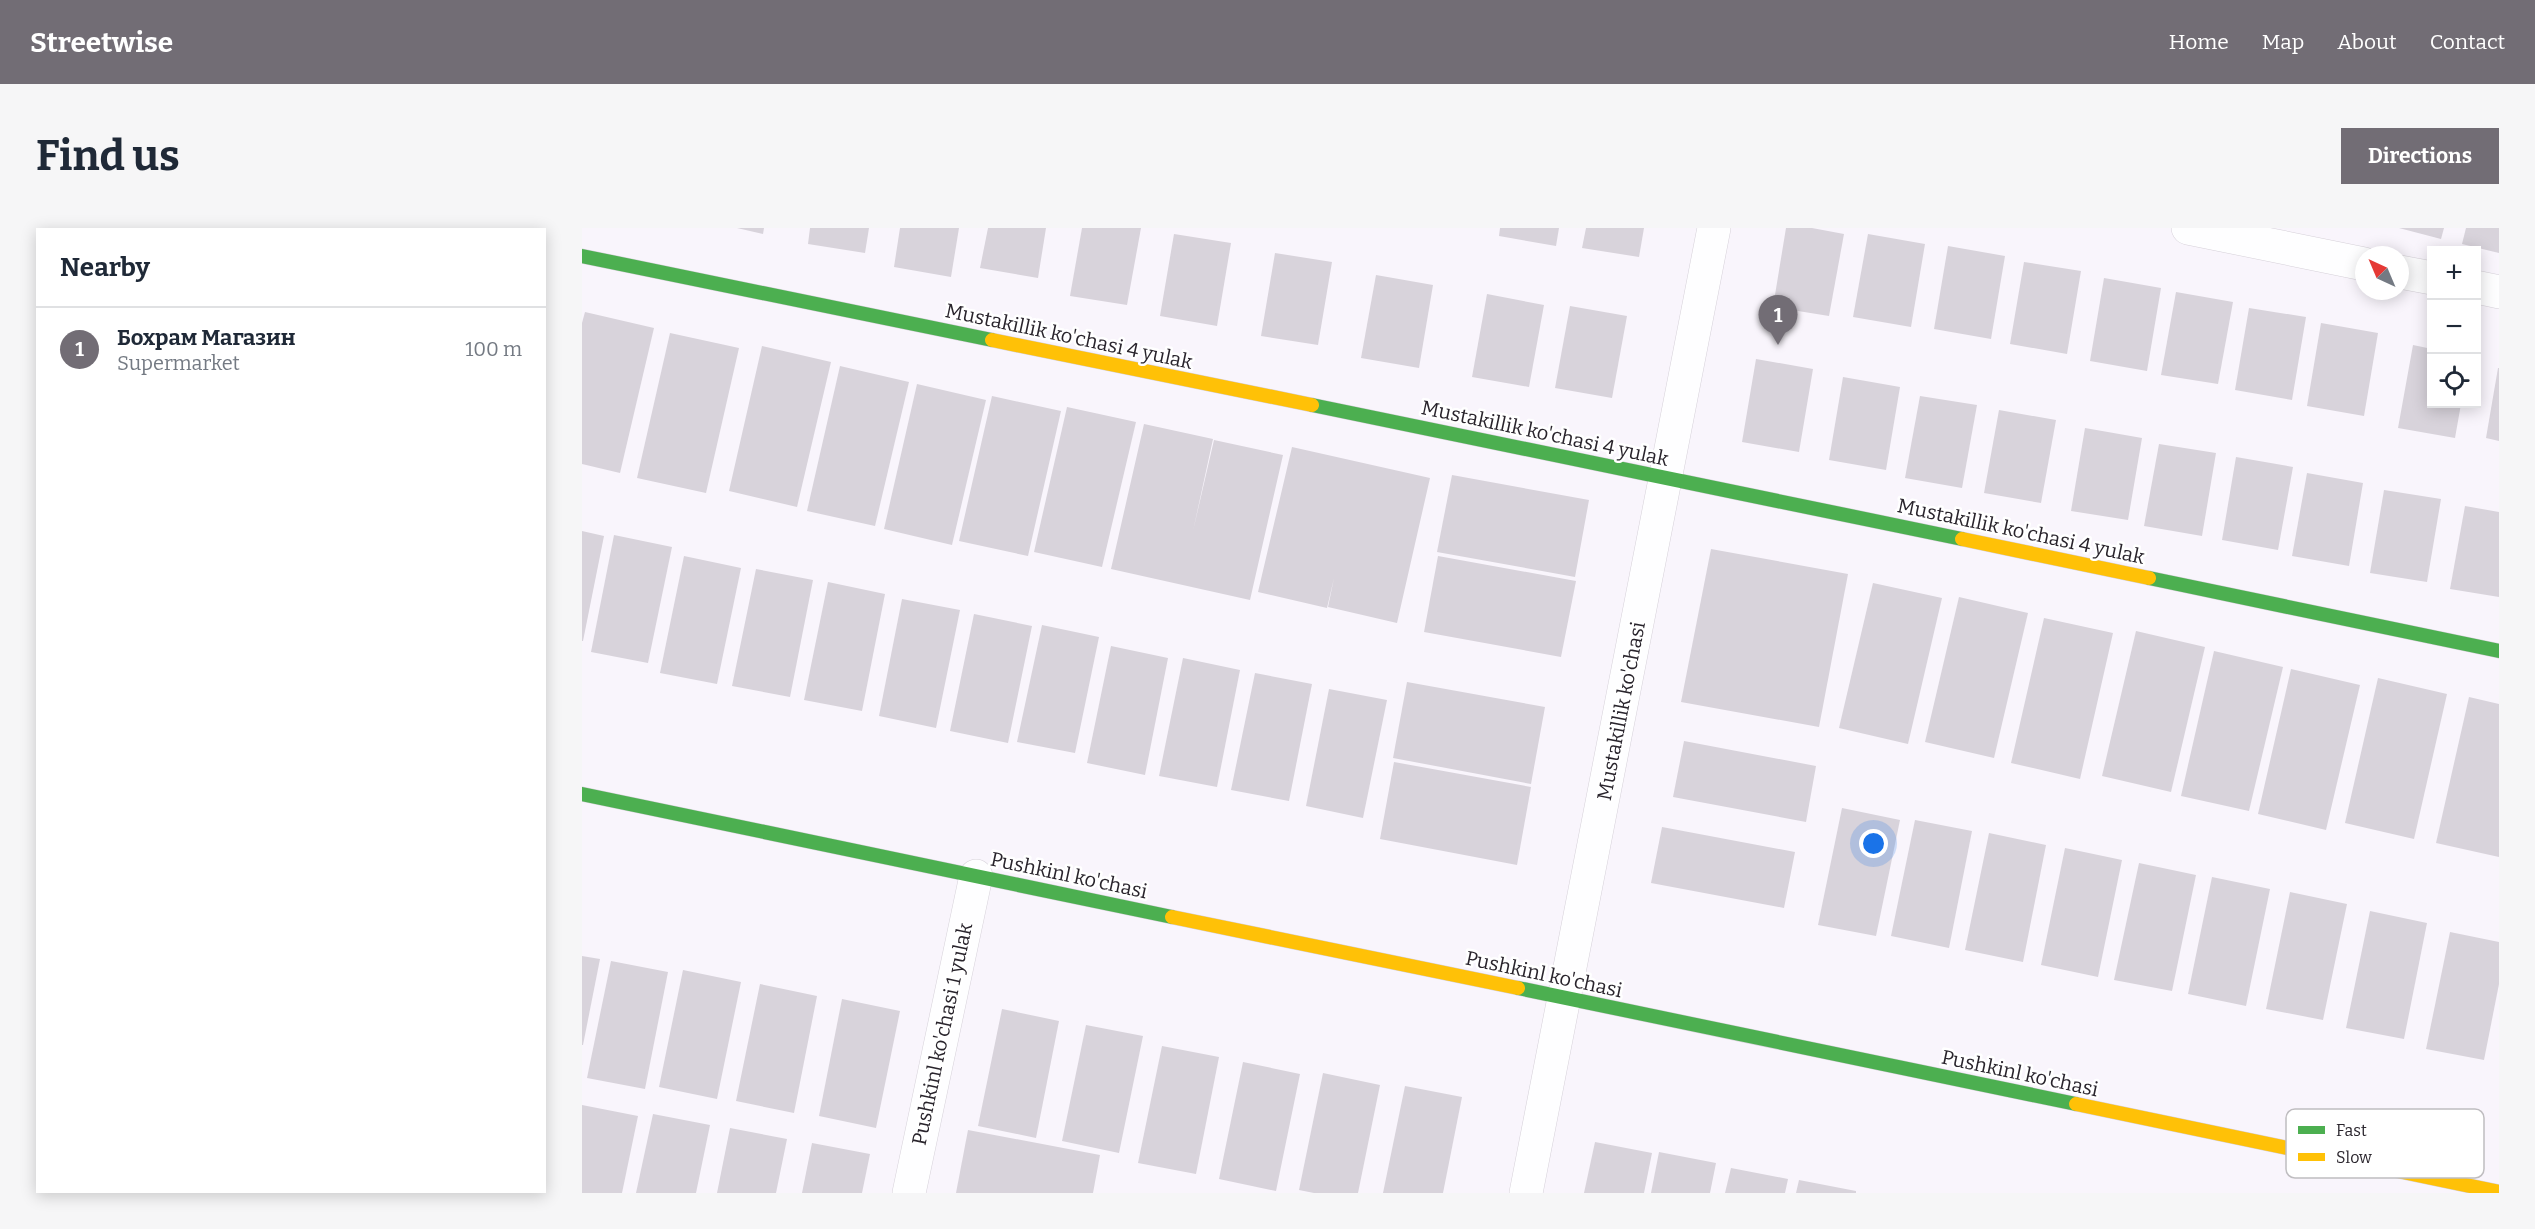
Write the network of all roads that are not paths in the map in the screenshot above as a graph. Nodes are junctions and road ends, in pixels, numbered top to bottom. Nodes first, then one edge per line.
1 (1714, 228) edge
2 (2188, 228) edge
3 (582, 256) edge
4 (2355, 262) edge
5 (2409, 274) edge
6 (2427, 277) edge
7 (2481, 288) edge
8 (2499, 292) edge
9 (1666, 477) junction
10 (2499, 651) edge
11 (582, 794) edge
12 (976, 876) junction
13 (1565, 998) junction
14 (2286, 1148) edge
15 (2432, 1178) edge
16 (2499, 1192) edge
17 (909, 1193) edge
18 (1526, 1193) edge

1 - 9 street, Mustakillik ko'chasi
2 - 4 street
3 - 9 street, Mustakillik ko'chasi 4 yulak
5 - 6 street
7 - 8 street
9 - 10 street, Mustakillik ko'chasi 4 yulak
9 - 13 street, Mustakillik ko'chasi
11 - 12 street, Pushkinl ko'chasi
12 - 13 street, Pushkinl ko'chasi
12 - 17 street, Pushkinl ko'chasi 1 yulak
13 - 14 street, Pushkinl ko'chasi
13 - 18 street, Mustakillik ko'chasi
15 - 16 street, Pushkinl ko'chasi

